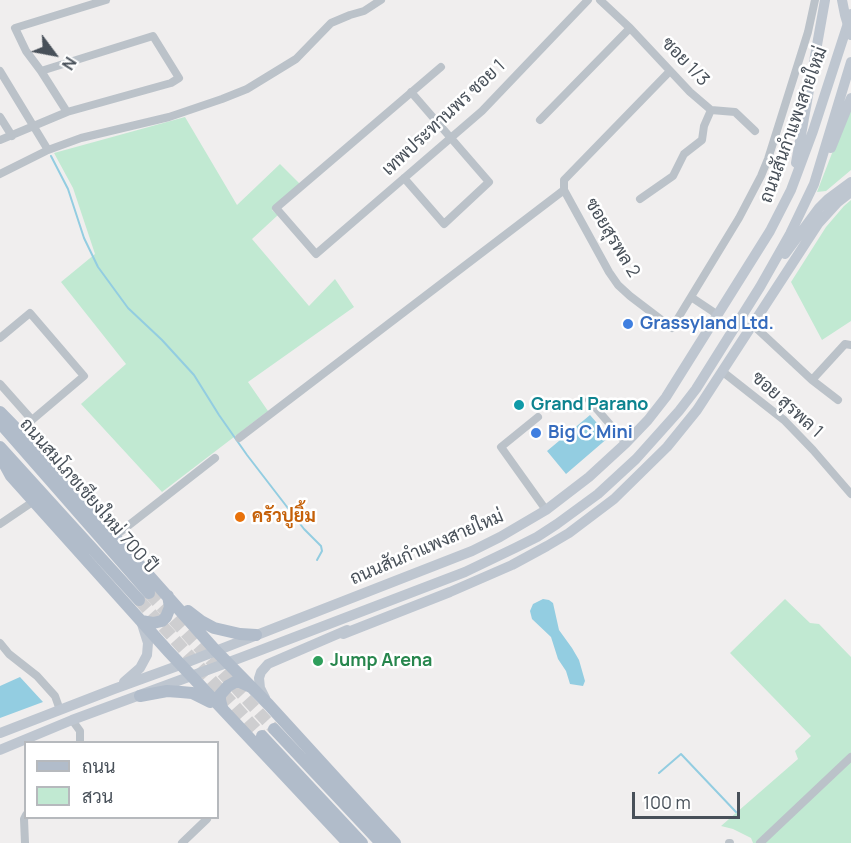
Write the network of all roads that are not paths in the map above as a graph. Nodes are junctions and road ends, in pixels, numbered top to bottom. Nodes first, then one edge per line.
1 (106, 0) edge
2 (381, 0) edge
3 (588, 0) edge
4 (600, 0) edge
5 (815, 0) edge
6 (825, 0) edge
7 (842, 0) edge
8 (851, 14) edge
9 (630, 28) junction
10 (851, 35) edge
11 (851, 62) edge
12 (441, 67) dead end
13 (41, 70) junction
14 (670, 71) junction
15 (0, 72) edge
16 (411, 92) junction
17 (851, 98) edge
18 (711, 110) junction
19 (67, 112) junction
20 (0, 117) edge
21 (540, 120) dead end
22 (33, 126) junction
23 (755, 131) dead end
24 (12, 136) junction
25 (451, 138) junction
26 (0, 140) edge
27 (48, 150) junction
28 (0, 174) edge
29 (404, 178) junction
30 (851, 182) edge
31 (814, 184) junction
32 (564, 189) junction
33 (791, 190) junction
34 (851, 192) edge
35 (640, 199) dead end
36 (760, 287) junction
37 (691, 297) junction
38 (718, 315) junction
39 (753, 325) junction
40 (0, 338) edge
41 (851, 345) edge
42 (720, 375) junction
43 (812, 380) junction
44 (0, 384) edge
45 (696, 389) junction
46 (589, 400) dead end
47 (838, 400) dead end
48 (0, 412) edge
49 (538, 417) dead end
50 (0, 423) edge
51 (239, 438) dead end
52 (656, 438) junction
53 (626, 443) junction
54 (0, 447) edge
55 (0, 456) edge
56 (215, 458) dead end
57 (635, 480) junction
58 (851, 494) edge
59 (34, 501) junction
60 (546, 510) junction
61 (0, 524) edge
62 (115, 536) junction
63 (531, 555) junction
64 (494, 559) junction
65 (168, 596) junction
66 (401, 597) junction
67 (141, 621) junction
68 (342, 634) junction
69 (256, 635) junction
70 (0, 643) edge
71 (216, 651) junction
72 (228, 663) junction
73 (180, 665) junction
74 (191, 677) junction
75 (251, 687) junction
76 (114, 689) junction
77 (140, 696) junction
78 (268, 705) junction
79 (222, 708) junction
80 (60, 710) junction
81 (72, 720) junction
82 (274, 729) tunnel mouth
83 (0, 733) edge
84 (262, 736) tunnel mouth
85 (80, 741) edge
86 (0, 750) edge
87 (851, 757) edge
88 (24, 819) edge
89 (207, 819) dead end
90 (26, 843) edge
91 (182, 843) edge
92 (348, 843) edge
93 (362, 843) edge
94 (381, 843) edge
95 (395, 843) edge
96 (760, 843) edge

1 - 13 street
2 - 27 street
3 - 25 street, เทพประทานพร ซอย 1
4 - 9 street, ซอย 1/3
5 - 37 street
6 - 33 main road
7 - 10 main road, bridge
8 - 33 main road, ถนนสันกำแพงสายใหม่, bridge
9 - 14 street, ซอย 1/3
9 - 21 street
11 - 31 main road, ถนนสันกำแพงสายใหม่
12 - 16 street
13 - 19 street
13 - 19 street
14 - 18 street, ซอย 1/3
14 - 32 street, ซอยสุรพล 2
15 - 22 street
16 - 25 street
16 - 29 street, เทพประทานพร ซอย 1
17 - 31 main road
18 - 23 street, ซอย 1/3
18 - 35 street
19 - 22 street
20 - 24 street
22 - 24 street
22 - 27 street
24 - 26 street
25 - 29 street, เทพประทานพร ซอย 1
25 - 29 street
27 - 28 street
30 - 36 main road
31 - 36 main road, ถนนสันกำแพงสายใหม่
32 - 37 street, ซอยสุรพล 2
32 - 51 street
33 - 38 main road, ถนนสันกำแพงสายใหม่
34 - 39 main road
36 - 45 main road, ถนนสันกำแพงสายใหม่
37 - 38 street
38 - 53 main road, ถนนสันกำแพงสายใหม่
39 - 42 main road
39 - 43 street
40 - 44 street
41 - 43 street
42 - 45 main road
42 - 57 main road
42 - 58 street, ซอย สุรพล 1
43 - 47 street
45 - 52 main road, ถนนสันกำแพงสายใหม่
46 - 53 street
48 - 62 main road
49 - 60 street
50 - 54 main road, ถนนสมโภชเชียงใหม่ 700 ปี
52 - 57 main road
52 - 64 main road, ถนนสันกำแพงสายใหม่
53 - 60 main road, ถนนสันกำแพงสายใหม่
55 - 59 main road
56 - 62 street
57 - 63 main road
59 - 61 street
59 - 67 main road
60 - 69 main road, ถนนสันกำแพงสายใหม่
62 - 65 main road
63 - 64 main road
63 - 68 main road
64 - 66 main road, ถนนสันกำแพงสายใหม่
65 - 67 main road
65 - 69 main road
65 - 71 main road
66 - 68 main road
66 - 72 main road, ถนนสันกำแพงสายใหม่
67 - 73 main road
67 - 76 main road
68 - 78 main road
69 - 71 main road, ถนนสันกำแพงสายใหม่
70 - 80 street
71 - 72 main road
71 - 73 main road, ถนนสันกำแพงสายใหม่
72 - 74 main road, ถนนสันกำแพงสายใหม่
72 - 75 main road
73 - 74 main road
73 - 76 main road, ถนนสันกำแพงสายใหม่
74 - 77 main road, ถนนสันกำแพงสายใหม่
74 - 79 main road
75 - 78 main road
75 - 79 main road
76 - 80 main road, ถนนสันกำแพงสายใหม่
77 - 79 main road
77 - 81 main road, ถนนสันกำแพงสายใหม่
78 - 95 main road
79 - 92 main road
80 - 83 main road, ถนนสันกำแพงสายใหม่
81 - 85 street
81 - 86 main road, ถนนสันกำแพงสายใหม่
82 - 94 main road
84 - 93 main road
87 - 96 street
88 - 90 street
89 - 91 street

